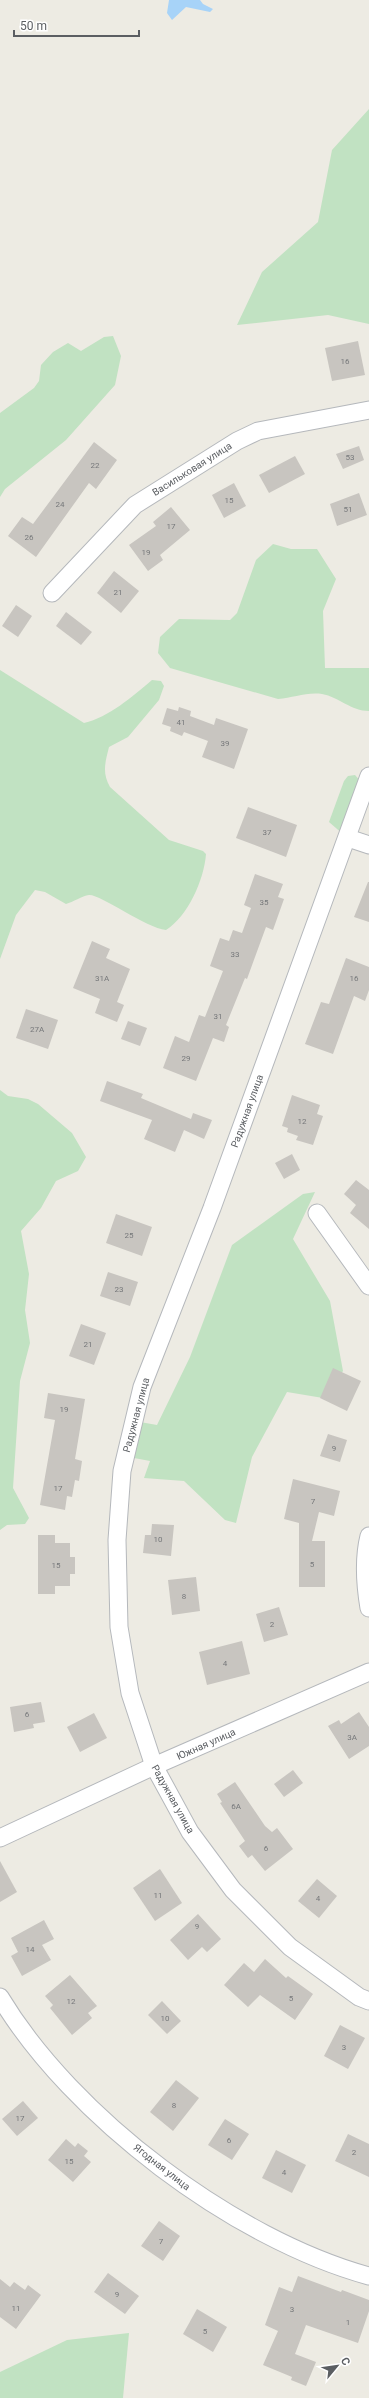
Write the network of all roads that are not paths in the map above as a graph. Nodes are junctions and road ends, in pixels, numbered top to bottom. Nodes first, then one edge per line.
1 (369, 410) edge
2 (52, 593) dead end
3 (369, 776) edge
4 (348, 838) junction
5 (369, 845) edge
6 (317, 1213) dead end
7 (369, 1286) edge
8 (369, 1536) edge
9 (369, 1608) edge
10 (369, 1672) edge
11 (154, 1766) junction
12 (0, 1838) edge
13 (0, 1997) edge
14 (369, 2001) edge
15 (369, 2276) edge

1 - 2 street, Васильковая улица
3 - 4 street, Радужная улица
4 - 5 street
4 - 11 street, Радужная улица
6 - 7 street
8 - 9 street
10 - 11 street, Южная улица
11 - 12 street, Южная улица
11 - 14 street, Радужная улица
13 - 15 street, Ягодная улица

